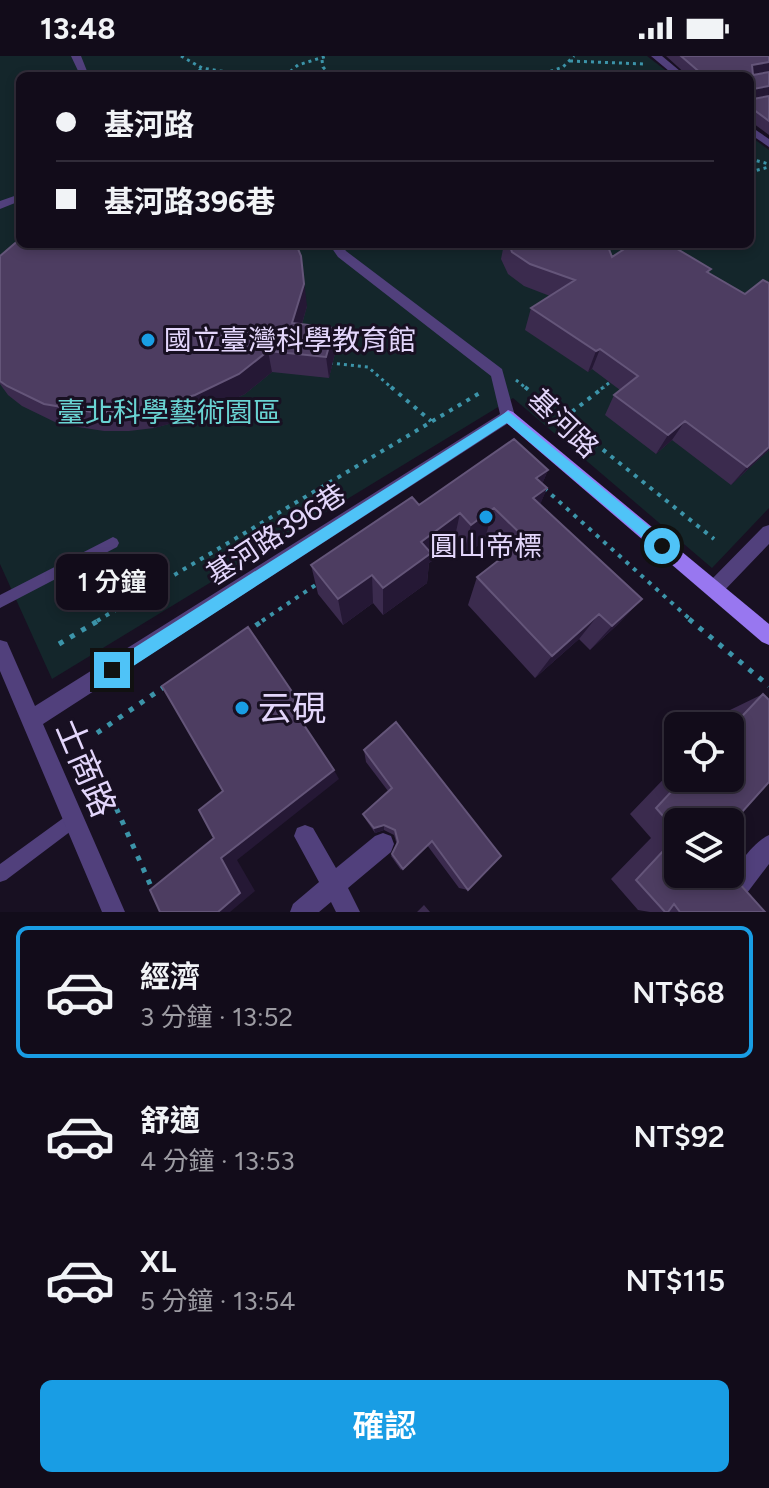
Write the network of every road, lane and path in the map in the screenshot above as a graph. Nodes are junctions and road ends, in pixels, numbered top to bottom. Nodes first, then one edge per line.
1 (181, 56) edge
2 (327, 56) edge
3 (574, 56) edge
4 (663, 59) edge
5 (322, 60) junction
6 (570, 61) junction
7 (202, 68) junction
8 (198, 72) edge
9 (226, 72) edge
10 (290, 72) edge
11 (327, 72) edge
12 (546, 72) edge
13 (338, 248) edge
14 (317, 361) edge
15 (609, 383) dead end
16 (508, 416) junction
17 (564, 418) dead end
18 (431, 421) dead end
19 (542, 486) edge
20 (769, 532) edge
21 (113, 543) dead end
22 (327, 577) edge
23 (714, 589) junction
24 (0, 602) edge
25 (769, 636) edge
26 (238, 637) edge
27 (0, 649) edge
28 (174, 680) edge
29 (769, 686) edge
30 (31, 720) junction
31 (97, 733) dead end
32 (90, 749) dead end
33 (73, 819) junction
34 (305, 836) dead end
35 (383, 844) edge
36 (769, 846) edge
37 (0, 874) edge
38 (744, 878) edge
39 (334, 885) junction
40 (157, 898) edge
41 (114, 912) edge
42 (301, 912) edge
43 (349, 912) edge

1 - 7 path
2 - 5 path
3 - 6 path
4 - 6 path
5 - 10 path
5 - 11 path
6 - 12 path
7 - 8 path
7 - 9 path
13 - 16 street, 基河路
14 - 18 path
15 - 17 path
16 - 23 street, 基河路
16 - 30 street, 基河路396巷
19 - 29 path
20 - 23 street
21 - 24 lane
22 - 26 path
23 - 25 street, 基河路
27 - 30 street, 士商路
28 - 31 path
30 - 33 street, 士商路
32 - 40 path
33 - 37 lane
33 - 41 street, 士商路
34 - 39 street
35 - 39 street
36 - 38 street
39 - 42 street
39 - 43 street

